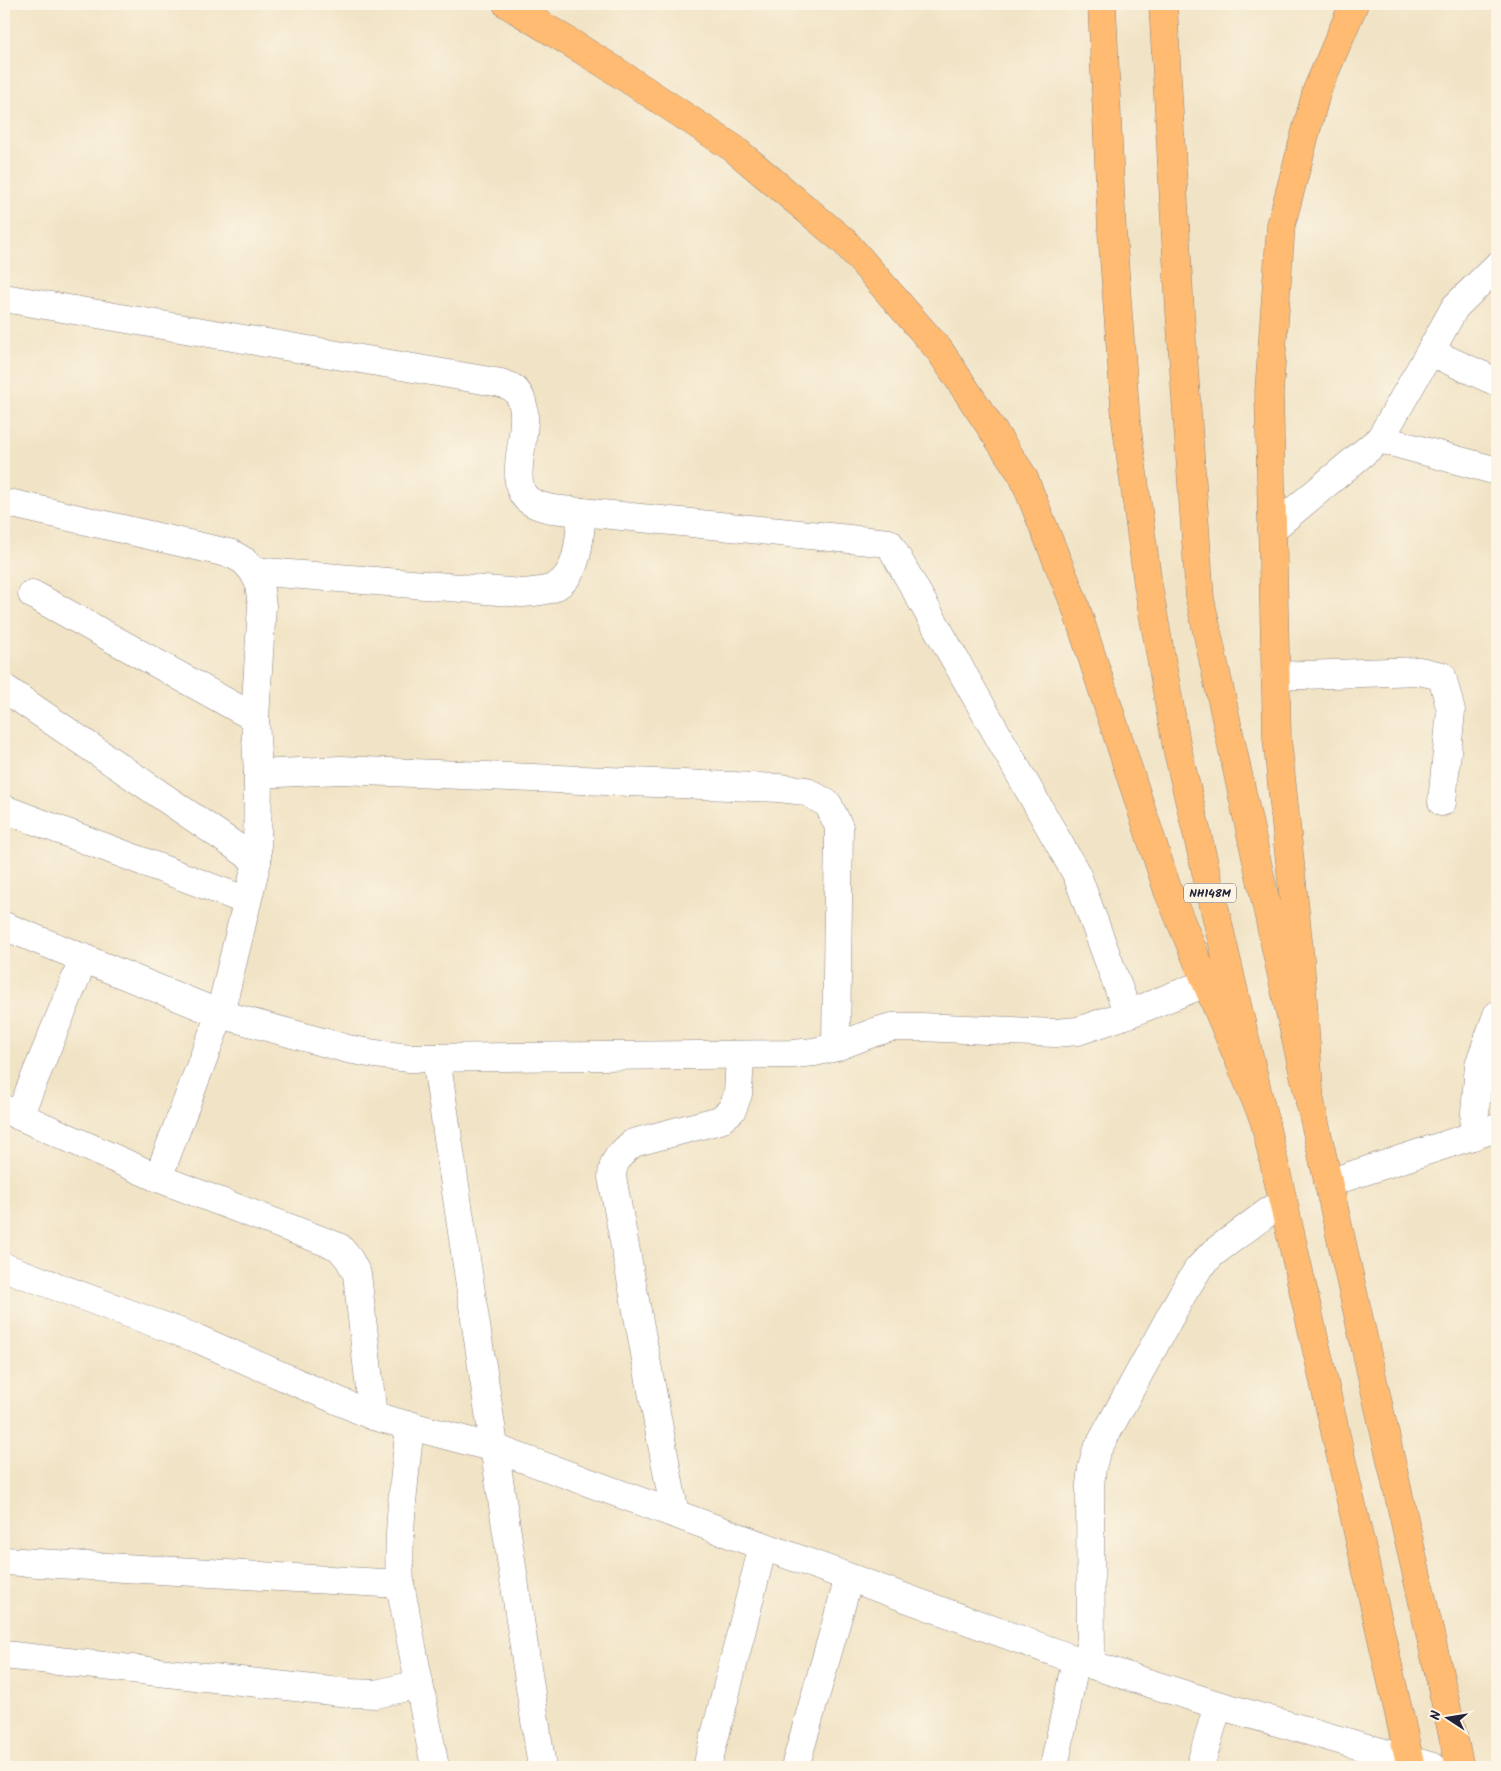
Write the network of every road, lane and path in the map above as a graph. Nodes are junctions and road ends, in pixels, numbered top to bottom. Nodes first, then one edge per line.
1 (508, 4) edge
2 (1102, 4) edge
3 (1164, 4) edge
4 (1354, 4) edge
5 (1497, 266) edge
6 (4, 298) edge
7 (1430, 352) junction
8 (1497, 382) edge
9 (1380, 439) junction
10 (1497, 471) edge
11 (13, 504) dead end
12 (582, 512) junction
13 (1272, 529) junction
14 (254, 571) junction
15 (32, 594) dead end
16 (1275, 676) junction
17 (4, 688) edge
18 (255, 718) junction
19 (258, 774) junction
20 (1442, 802) dead end
21 (4, 809) edge
22 (257, 861) junction
23 (247, 901) junction
24 (4, 926) edge
25 (84, 958) junction
26 (1206, 983) junction
27 (220, 1014) junction
28 (1128, 1014) junction
29 (1497, 1015) edge
30 (836, 1047) junction
31 (740, 1055) junction
32 (436, 1058) junction
33 (1310, 1103) junction
34 (11, 1113) edge
35 (1265, 1122) junction
36 (1485, 1132) edge
37 (158, 1178) junction
38 (1328, 1183) junction
39 (1283, 1201) junction
40 (4, 1267) edge
41 (373, 1416) junction
42 (410, 1425) junction
43 (494, 1448) junction
44 (675, 1514) junction
45 (763, 1546) junction
46 (4, 1560) edge
47 (849, 1578) junction
48 (400, 1584) junction
49 (4, 1654) edge
50 (1084, 1662) junction
51 (419, 1684) junction
52 (1218, 1705) junction
53 (1417, 1765) edge
54 (434, 1767) edge
55 (542, 1767) edge
56 (707, 1767) edge
57 (795, 1767) edge
58 (1054, 1767) edge
59 (1200, 1767) edge
60 (1460, 1767) edge

1 - 26 highway
2 - 35 highway, NH148M
3 - 33 highway
4 - 13 highway
5 - 7 street
6 - 12 street
7 - 8 street
7 - 9 street
9 - 10 street
9 - 13 street
11 - 14 street
12 - 14 street
12 - 28 street
13 - 16 highway
14 - 18 street
15 - 18 street
16 - 20 street
16 - 33 highway
17 - 22 street
18 - 19 street
19 - 22 street
19 - 30 street
21 - 23 street
22 - 23 street
23 - 27 street
24 - 25 street
25 - 27 street
25 - 34 street
26 - 28 street
26 - 35 highway
27 - 32 street
27 - 37 street
28 - 30 street
29 - 36 street
30 - 31 street
31 - 32 street
31 - 44 street
32 - 43 street
33 - 38 highway
34 - 37 street
35 - 39 highway, NH148M
36 - 38 street
37 - 41 street
38 - 60 highway
39 - 50 street
39 - 53 highway, NH148M
40 - 41 street
41 - 42 street
42 - 43 street
42 - 48 street
43 - 44 street
43 - 55 street
44 - 45 street
45 - 47 street
45 - 56 street
46 - 48 street
47 - 50 street
47 - 57 street
48 - 51 street
49 - 51 street
50 - 52 street
50 - 58 street
51 - 54 street
52 - 53 street
52 - 59 street

